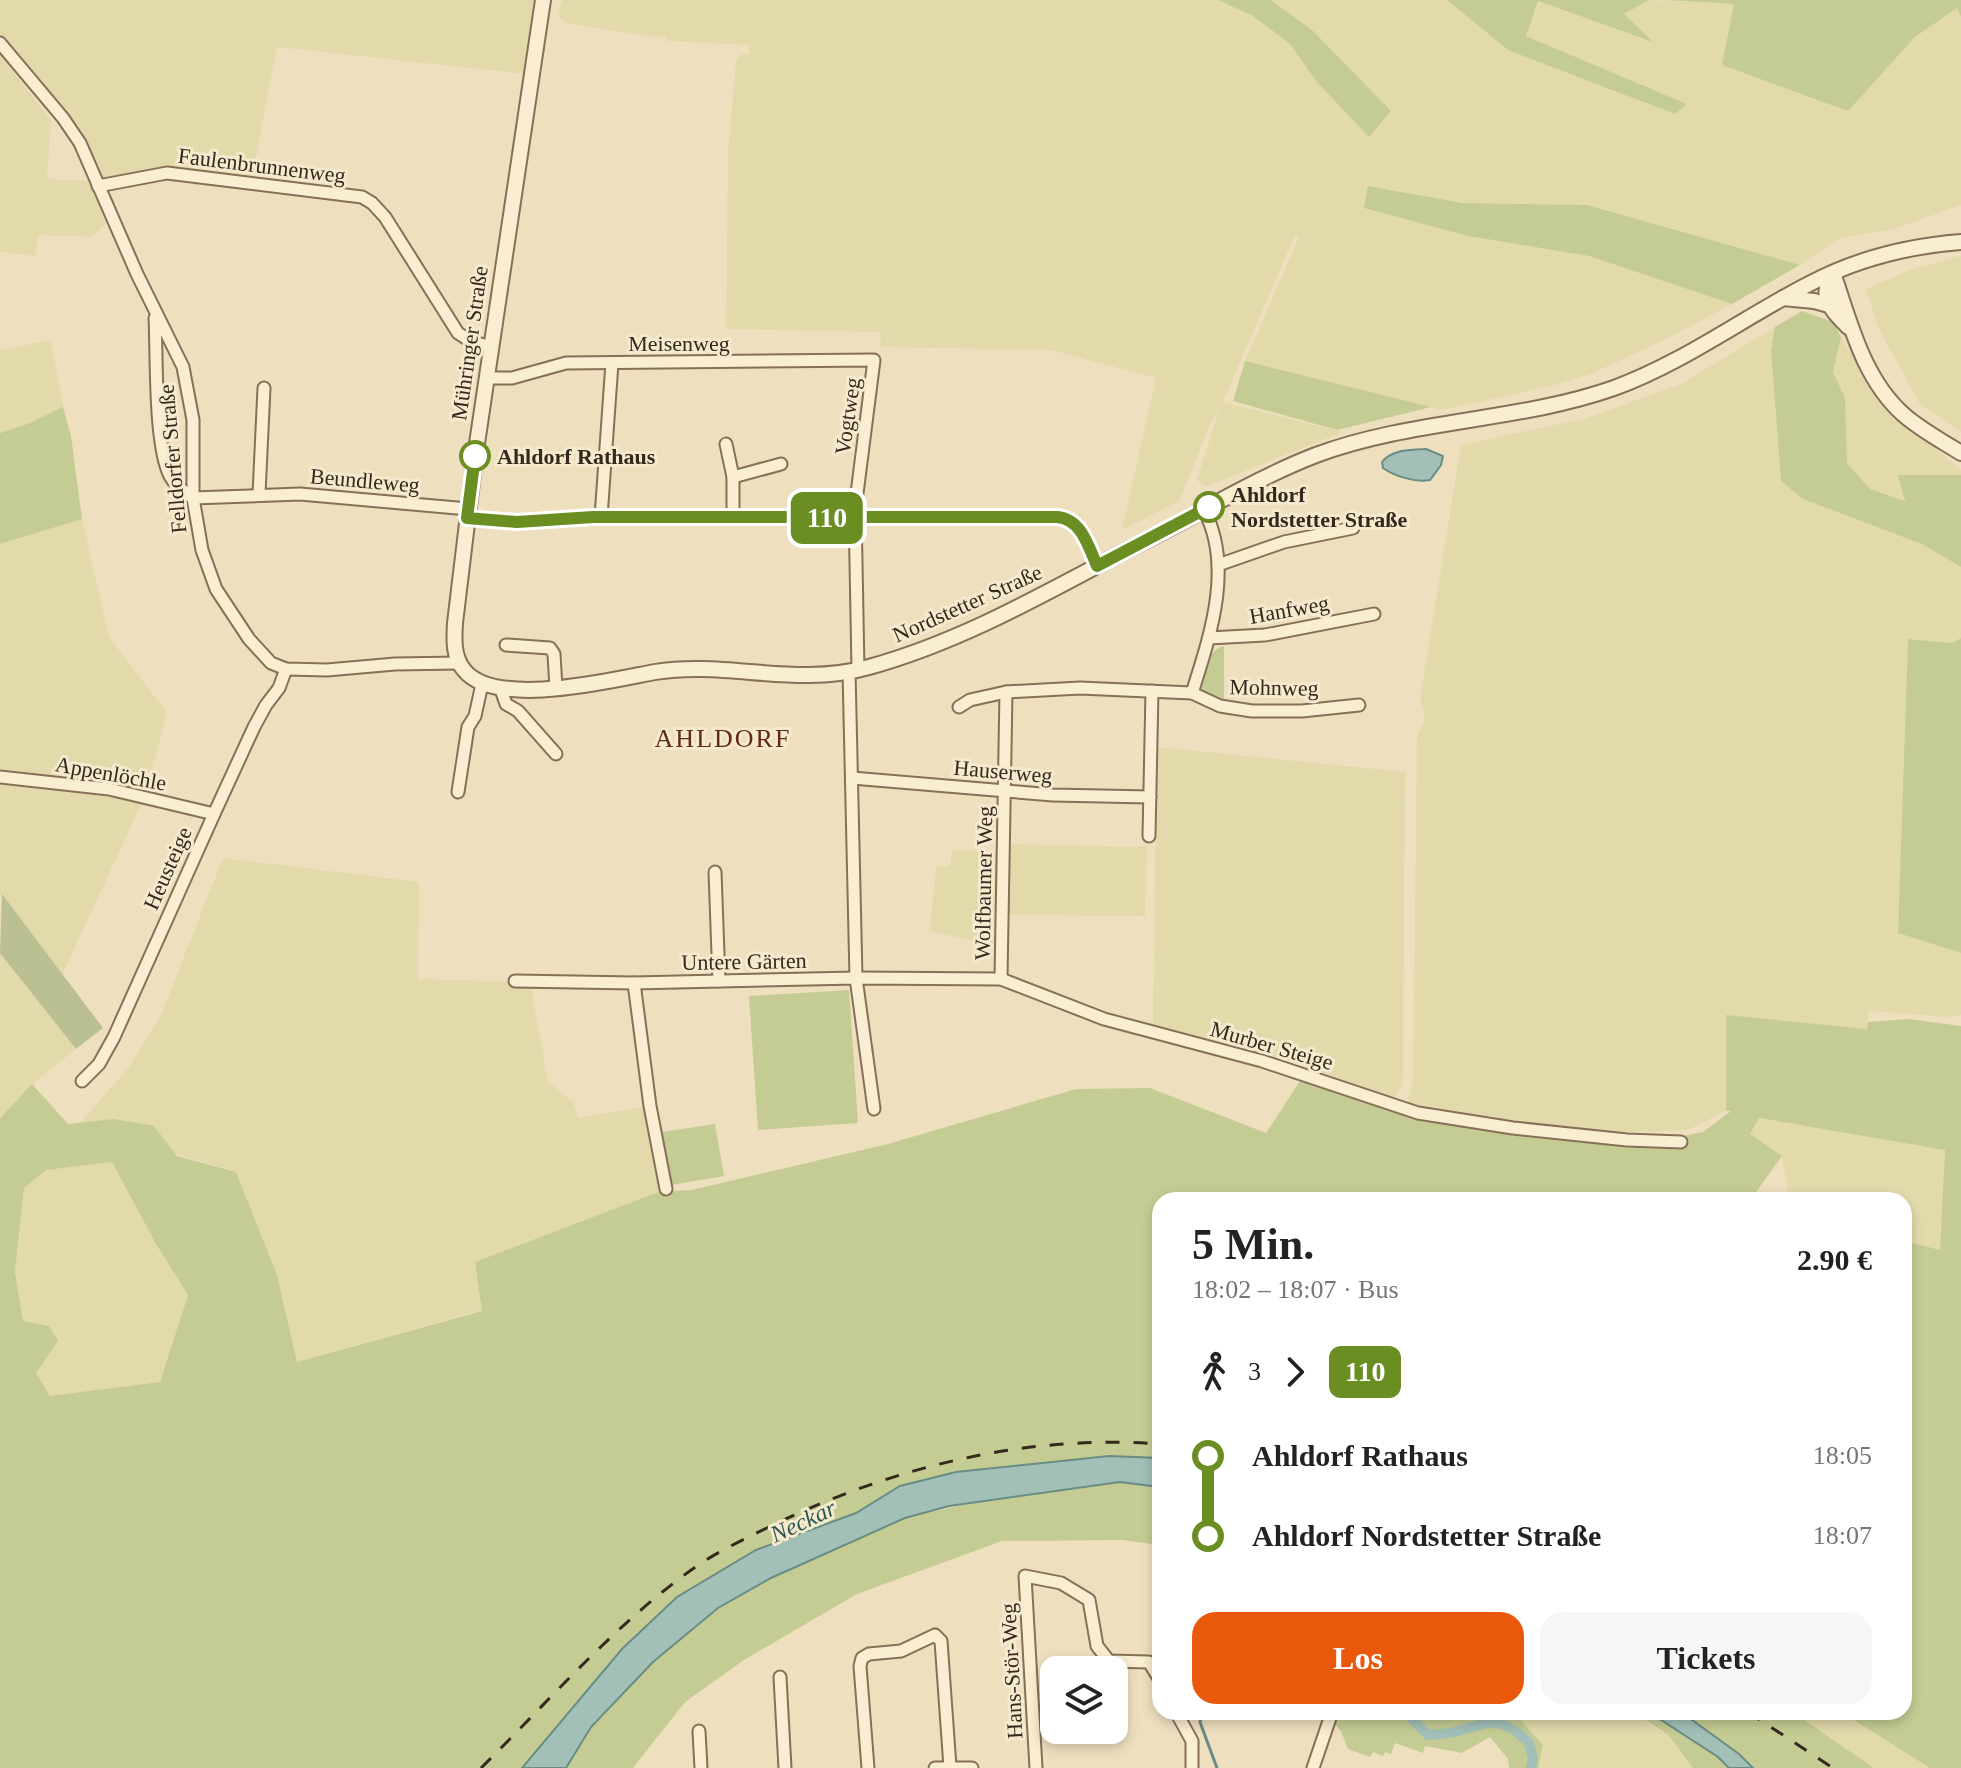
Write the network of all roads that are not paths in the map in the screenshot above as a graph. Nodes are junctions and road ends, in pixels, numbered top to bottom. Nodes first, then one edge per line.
1 (543, 0) edge
2 (0, 43) edge
3 (98, 186) junction
4 (1961, 242) edge
5 (1833, 273) junction
6 (1783, 298) junction
7 (1829, 305) junction
8 (155, 312) junction
9 (1851, 331) junction
10 (491, 347) junction
11 (874, 360) joint
12 (612, 363) junction
13 (486, 378) junction
14 (264, 388) dead end
15 (726, 444) dead end
16 (1961, 453) edge
17 (781, 464) dead end
18 (733, 477) junction
19 (259, 494) junction
20 (193, 498) junction
21 (1204, 510) junction
22 (467, 514) junction
23 (601, 517) junction
24 (733, 517) junction
25 (855, 518) junction
26 (1353, 528) dead end
27 (1218, 565) junction
28 (1097, 566) junction
29 (1374, 614) dead end
30 (1209, 638) junction
31 (506, 645) dead end
32 (459, 663) junction
33 (286, 669) junction
34 (853, 670) junction
35 (482, 684) junction
36 (500, 687) junction
37 (556, 689) junction
38 (1152, 691) junction
39 (1006, 692) junction
40 (1192, 693) junction
41 (1359, 705) dead end
42 (959, 707) dead end
43 (556, 754) dead end
44 (0, 777) edge
45 (852, 778) junction
46 (1004, 791) junction
47 (458, 792) dead end
48 (1150, 797) junction
49 (214, 814) junction
50 (1149, 836) dead end
51 (715, 872) dead end
52 (856, 978) junction
53 (1001, 979) junction
54 (515, 981) dead end
55 (719, 981) junction
56 (634, 983) junction
57 (82, 1081) dead end
58 (874, 1109) dead end
59 (1681, 1142) dead end
60 (666, 1189) dead end
61 (1152, 1667) edge
62 (780, 1677) dead end
63 (1180, 1720) edge
64 (1329, 1720) edge
65 (699, 1731) dead end
66 (950, 1767) edge
67 (701, 1768) edge
68 (785, 1768) edge
69 (868, 1768) edge
70 (935, 1768) edge
71 (972, 1768) edge
72 (1036, 1768) edge
73 (1192, 1768) edge
74 (1313, 1768) edge

1 - 10 street, Mühringer Straße
2 - 3 street, Felldorfer Straße
3 - 8 street, Felldorfer Straße
3 - 10 street, Faulenbrunnenweg
4 - 5 street, Nordstetter Straße
5 - 6 street, Nordstetter Straße
5 - 7 street
5 - 9 street
6 - 7 street
6 - 21 street, Nordstetter Straße
7 - 9 street
8 - 20 street, Felldorfer Straße
8 - 20 street
9 - 16 street
10 - 13 street, Mühringer Straße
11 - 12 street, Meisenweg
11 - 25 street, Vogtweg
12 - 13 street, Meisenweg
12 - 23 street
13 - 22 street, Mühringer Straße
14 - 19 street
15 - 18 street
17 - 18 street
18 - 24 street
19 - 20 street, Beundleweg
19 - 22 street, Beundleweg
20 - 33 street, Felldorfer Straße
21 - 27 street
21 - 28 street, Nordstetter Straße
22 - 23 street, Beundleweg
22 - 32 street, Mühringer Straße
23 - 24 street, Beundleweg
24 - 25 street, Beundleweg
25 - 28 street, Beundleweg
25 - 34 street, Vogtweg
26 - 27 street
27 - 30 street
28 - 34 street, Nordstetter Straße
29 - 30 street, Hanfweg
30 - 40 street
31 - 37 street
32 - 33 street
32 - 35 street
33 - 49 street, Heusteige
34 - 37 street, Nordstetter Straße
34 - 45 street
35 - 36 street, Nordstetter Straße
35 - 47 street
36 - 37 street, Nordstetter Straße
36 - 43 street
38 - 39 street, Mohnweg
38 - 40 street, Mohnweg
38 - 48 street
39 - 42 street, Mohnweg
39 - 46 street, Wolfbaumer Weg
40 - 41 street, Mohnweg
44 - 49 street, Appenlöchle
45 - 46 street, Hauserweg
45 - 52 street
46 - 48 street, Hauserweg
46 - 53 street, Wolfbaumer Weg
48 - 50 street
49 - 57 street, Heusteige
51 - 55 street
52 - 53 street, Murber Steige
52 - 55 street, Untere Gärten
52 - 58 street
53 - 59 street, Murber Steige
54 - 56 street, Untere Gärten
55 - 56 street, Untere Gärten
56 - 60 street
61 - 72 street, Hans-Stör-Weg
62 - 68 street
63 - 73 street
64 - 74 street
65 - 67 street
66 - 69 street
66 - 70 street
66 - 71 street

